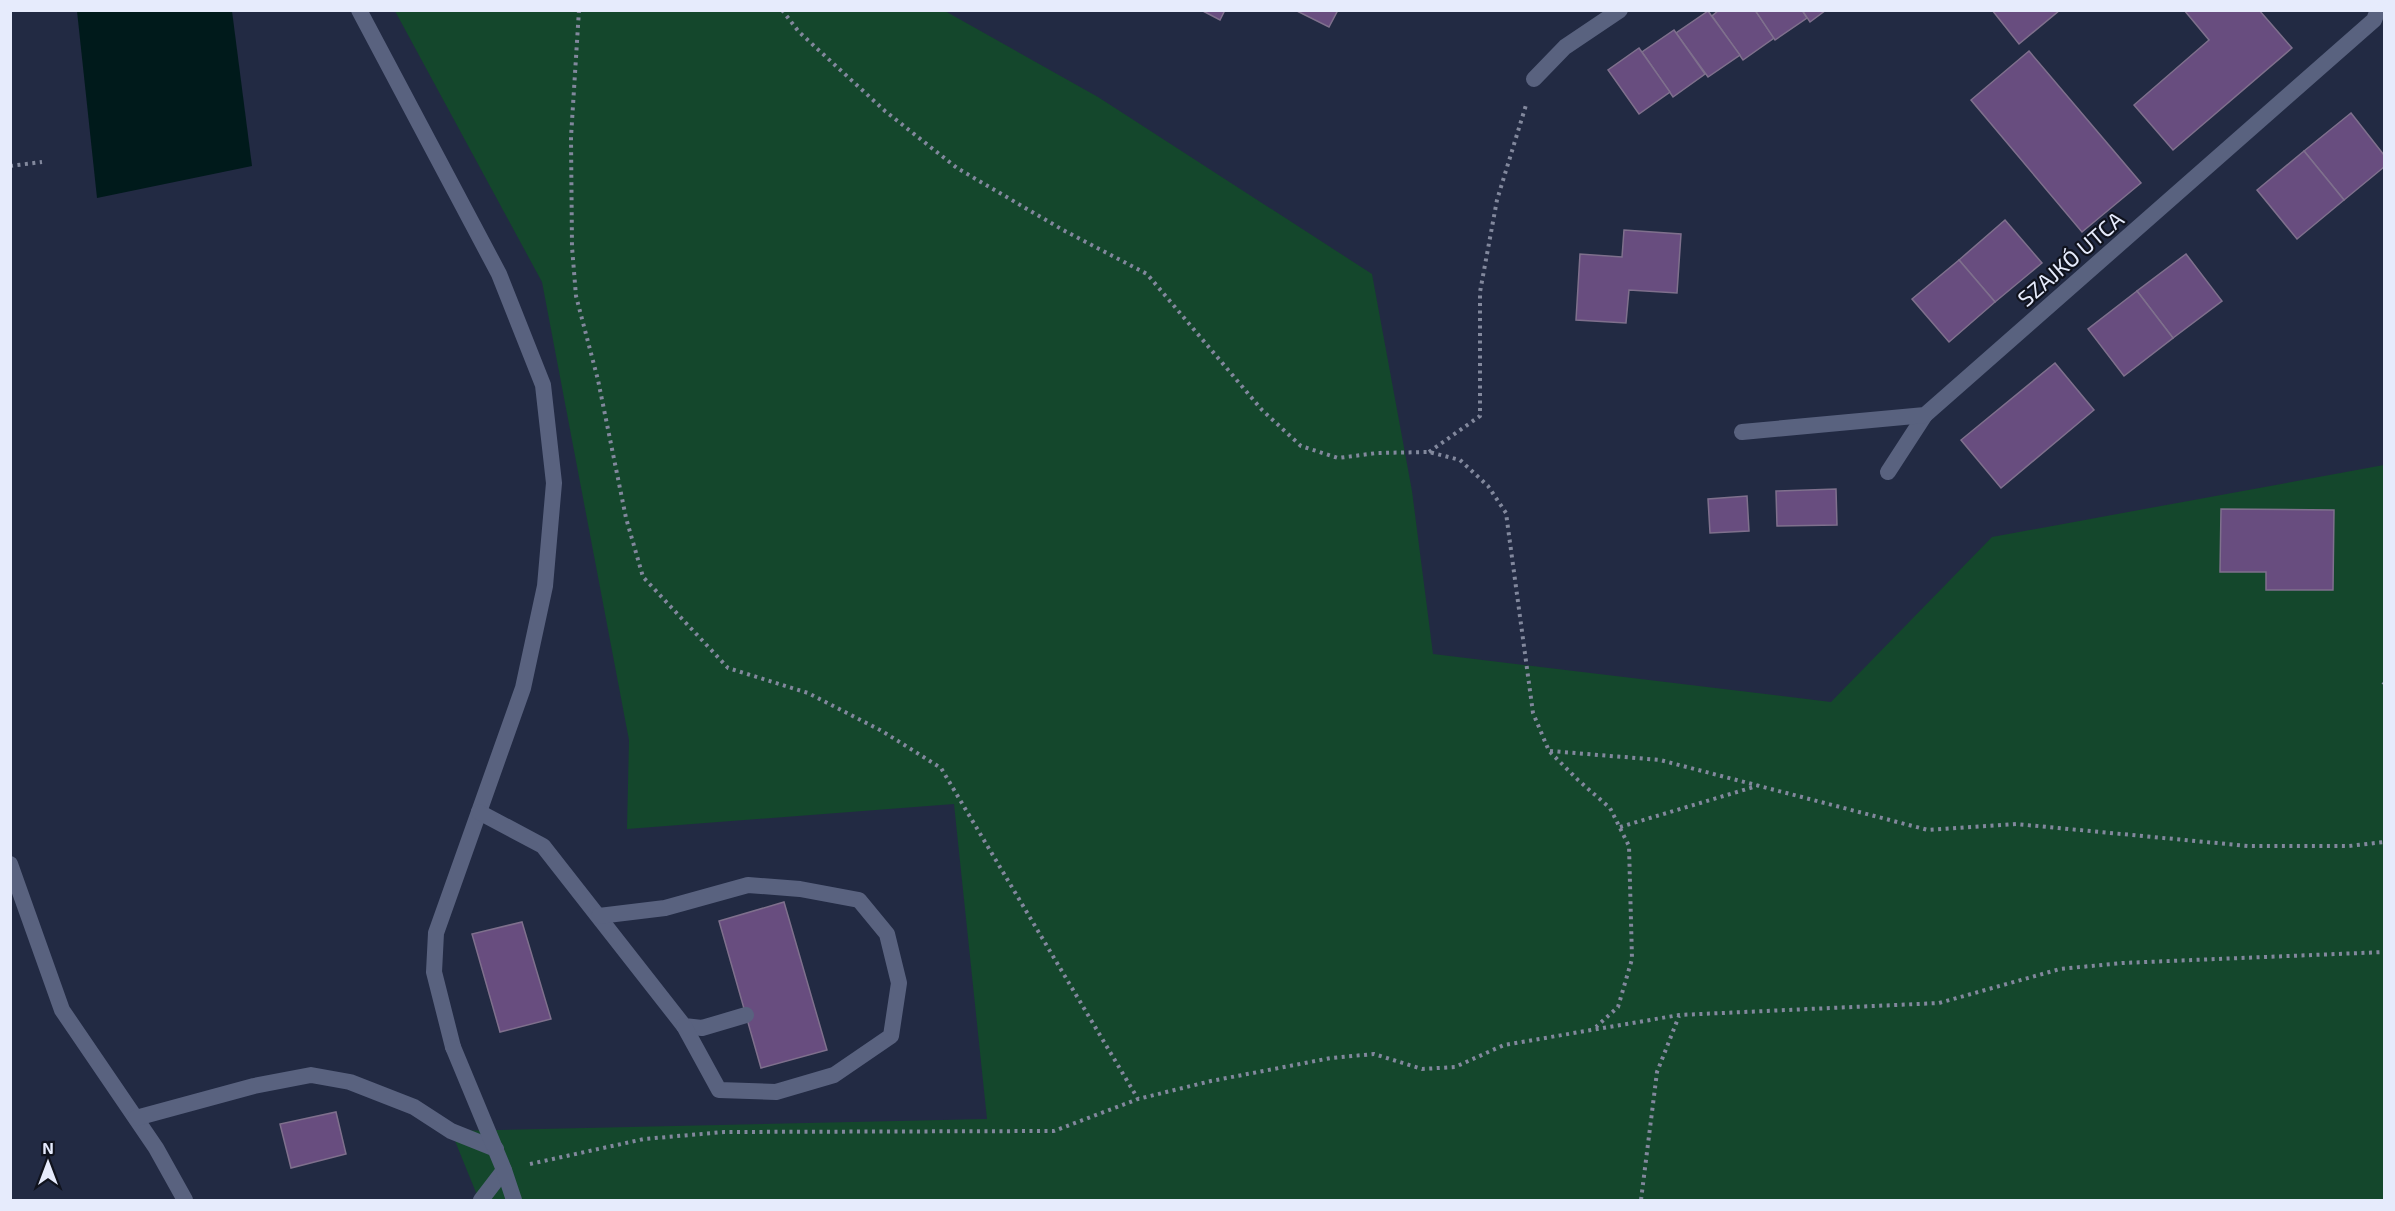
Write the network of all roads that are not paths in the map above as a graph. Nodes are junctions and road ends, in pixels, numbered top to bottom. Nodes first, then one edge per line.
1 (359, 10) edge
2 (1620, 10) edge
3 (2375, 16) edge
4 (1534, 79) road end
5 (1925, 414) junction
6 (1743, 432) dead end
7 (1888, 472) dead end
8 (479, 812) junction
9 (10, 864) edge
10 (599, 916) junction
11 (746, 1015) dead end
12 (684, 1026) junction
13 (136, 1118) junction
14 (496, 1149) junction
15 (504, 1170) junction
16 (185, 1200) edge
17 (481, 1200) edge
18 (514, 1200) edge

1 - 8 street
2 - 4 street
3 - 5 street, SZAJKÓ UTCA
5 - 6 street
5 - 7 street, SZAJKÓ UTCA
8 - 10 street
8 - 14 street
9 - 13 street
10 - 12 street
10 - 12 street
11 - 12 street
13 - 14 street
13 - 16 street
14 - 15 street
15 - 17 street
15 - 18 street

